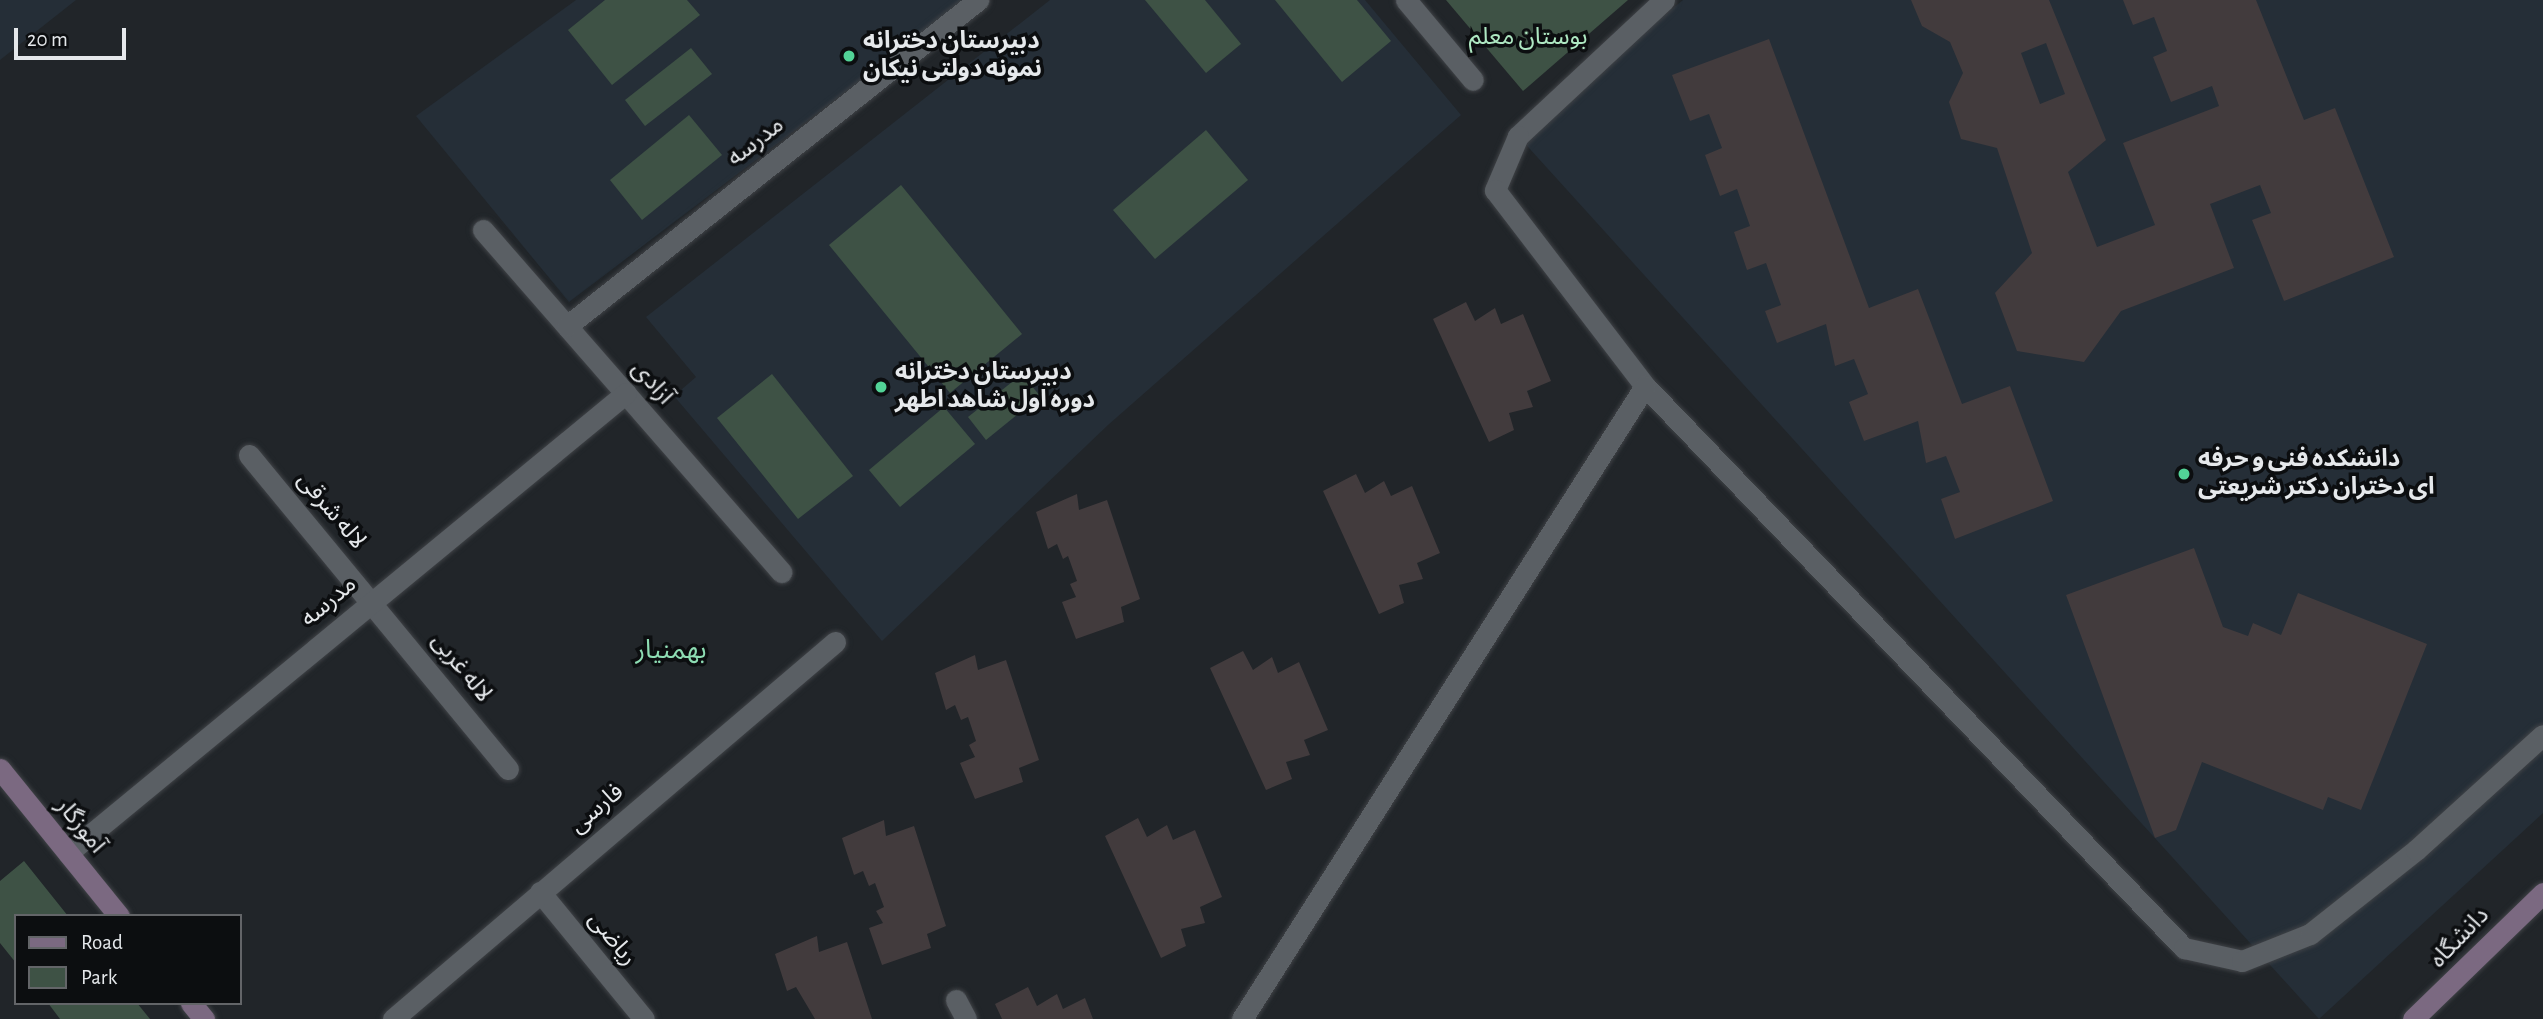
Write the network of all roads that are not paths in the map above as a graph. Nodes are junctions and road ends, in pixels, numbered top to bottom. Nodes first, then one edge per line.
1 (978, 0) edge
2 (1406, 0) edge
3 (1664, 0) edge
4 (1473, 80) dead end
5 (483, 230) dead end
6 (567, 326) junction
7 (1645, 386) junction
8 (626, 393) junction
9 (249, 456) dead end
10 (781, 572) dead end
11 (373, 600) junction
12 (835, 642) dead end
13 (2543, 735) edge
14 (0, 769) edge
15 (508, 769) dead end
16 (68, 853) junction
17 (540, 892) junction
18 (2543, 893) edge
19 (117, 914) edge
20 (193, 1005) edge
21 (204, 1019) edge
22 (393, 1019) edge
23 (644, 1019) edge
24 (1242, 1019) edge
25 (2413, 1019) edge

1 - 6 street, مدرسه
2 - 4 street
3 - 7 street
5 - 6 street, آزادی
6 - 8 street, آزادی
7 - 13 street
7 - 24 street
8 - 10 street, آزادی
8 - 11 street, مدرسه
9 - 11 street, لاله شرقی
11 - 15 street, لاله غربی
11 - 16 street, مدرسه
12 - 17 street, فارسی
14 - 16 street, آموزگار
16 - 19 street, آموزگار
17 - 22 street, فارسی
17 - 23 street, ریاضی
18 - 25 street, دانشگاه
20 - 21 street

